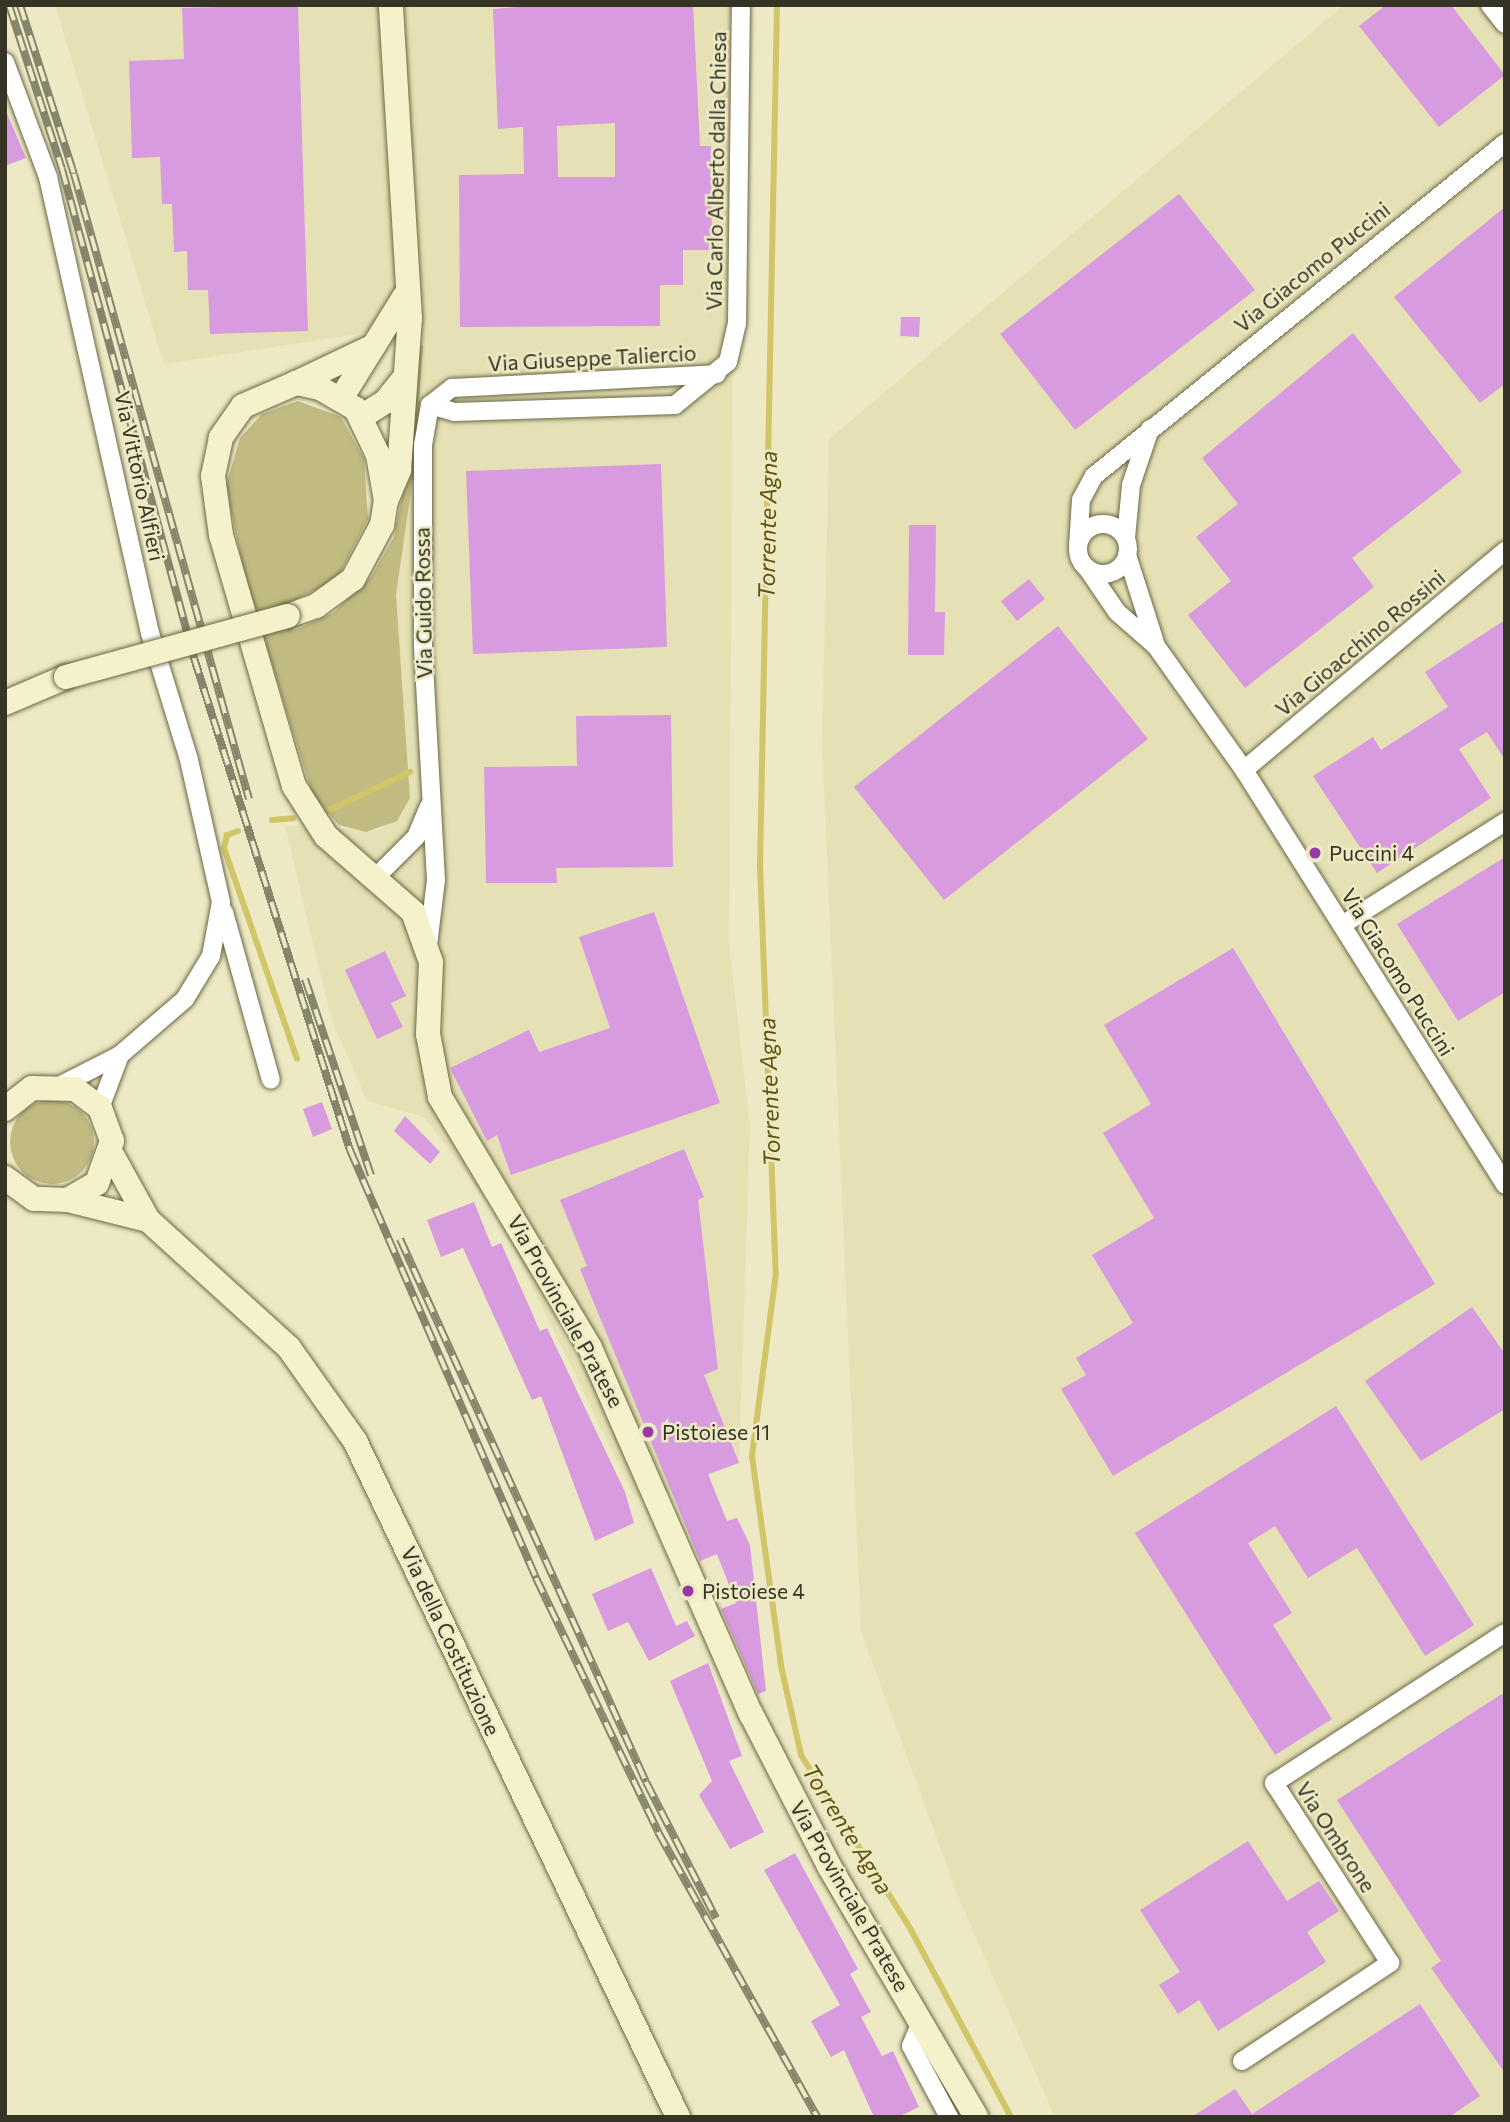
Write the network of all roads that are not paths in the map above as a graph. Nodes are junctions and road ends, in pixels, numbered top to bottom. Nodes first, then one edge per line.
1 (391, 5) edge
2 (741, 5) edge
3 (1490, 5) edge
4 (1505, 24) edge
5 (5, 62) edge
6 (1505, 143) edge
7 (404, 297) junction
8 (378, 344) junction
9 (717, 374) junction
10 (405, 377) junction
11 (296, 383) junction
12 (342, 397) junction
13 (429, 405) junction
14 (361, 417) junction
15 (1150, 429) junction
16 (386, 501) junction
17 (1078, 546) junction
18 (1127, 546) junction
19 (1505, 551) edge
20 (1087, 568) junction
21 (1156, 646) junction
22 (5, 703) edge
23 (1244, 770) junction
24 (431, 801) junction
25 (1505, 822) edge
26 (376, 877) junction
27 (221, 902) junction
28 (1342, 925) junction
29 (428, 945) junction
30 (120, 1055) junction
31 (271, 1080) dead end
32 (61, 1085) junction
33 (10, 1097) edge
34 (100, 1108) junction
35 (111, 1153) junction
36 (6, 1179) edge
37 (1505, 1185) edge
38 (68, 1200) junction
39 (148, 1220) junction
40 (1505, 1633) edge
41 (922, 2021) junction
42 (1242, 2061) dead end
43 (678, 2117) edge
44 (948, 2117) edge
45 (976, 2117) edge

1 - 7 main road
2 - 9 street, Via Carlo Alberto dalla Chiesa
3 - 4 street
5 - 27 street, Via Vittorio Alfieri
6 - 15 street, Via Giacomo Puccini
7 - 8 main road
7 - 10 main road
8 - 11 main road, Via Provinciale Pratese
8 - 12 main road
9 - 13 street, Via Giuseppe Taliercio
9 - 13 street, Via Giuseppe Taliercio
10 - 14 main road
10 - 16 main road
11 - 12 main road
11 - 26 main road, Via Provinciale Pratese
12 - 14 main road
13 - 24 street, Via Guido Rossa
14 - 16 main road
15 - 17 street, Via Giacomo Puccini
15 - 18 street, Via Giacomo Puccini
16 - 22 main road, bridge
17 - 18 street
17 - 20 street
18 - 20 street
18 - 21 street, Via Giacomo Puccini
19 - 23 street, Via Gioacchino Rossini
20 - 21 street, Via Giacomo Puccini
21 - 23 street, Via Giacomo Puccini
23 - 28 street, Via Giacomo Puccini
24 - 26 street, Via Guido Rossa
24 - 29 street, Via Guido Rossa
25 - 28 street
26 - 29 main road, Via Provinciale Pratese
27 - 30 street, Via Vittorio Alfieri
27 - 31 street, Via Vittorio Alfieri
28 - 37 street, Via Giacomo Puccini
29 - 41 main road, Via Provinciale Pratese
30 - 32 street, Via Vittorio Alfieri
30 - 34 street, Via Vittorio Alfieri
32 - 33 main road
32 - 34 main road
34 - 35 main road
35 - 38 main road
35 - 39 main road
36 - 38 main road
38 - 39 main road
39 - 43 main road, Via della Costituzione
40 - 42 street, Via Ombrone
41 - 44 street
41 - 45 main road, Via Provinciale Pratese

